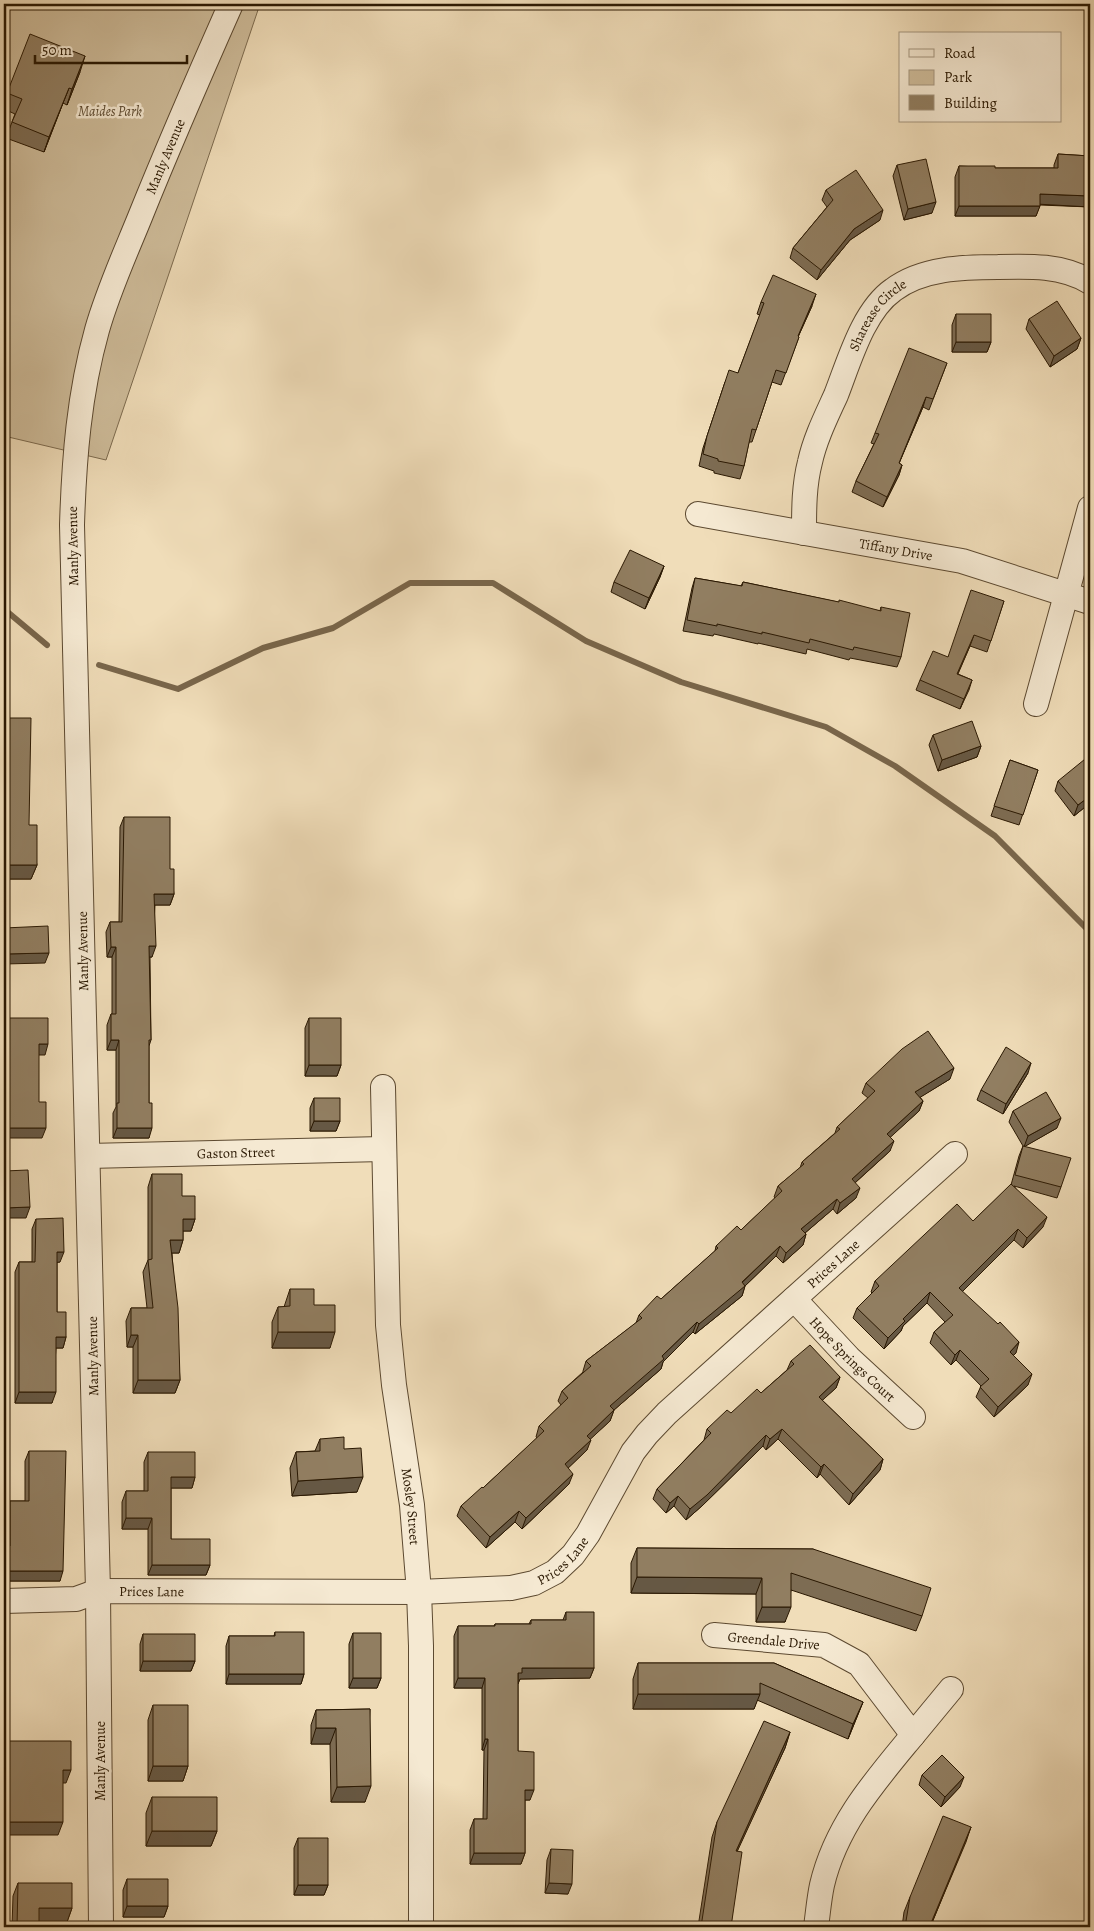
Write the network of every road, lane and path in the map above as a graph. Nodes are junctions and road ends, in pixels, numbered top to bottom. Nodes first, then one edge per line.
1 (231, 4) edge
2 (1090, 282) edge
3 (1090, 508) edge
4 (698, 514) dead end
5 (804, 533) junction
6 (1066, 594) junction
7 (1090, 602) edge
8 (1036, 704) dead end
9 (383, 1087) dead end
10 (383, 1149) junction
11 (955, 1154) dead end
12 (88, 1156) junction
13 (794, 1299) junction
14 (913, 1417) dead end
15 (98, 1591) junction
16 (419, 1592) junction
17 (4, 1601) edge
18 (714, 1635) dead end
19 (951, 1689) dead end
20 (913, 1735) junction
21 (101, 1927) edge
22 (421, 1927) edge
23 (816, 1927) edge

1 - 12 street, Manly Avenue
2 - 5 street, Sharease Circle
3 - 6 street
4 - 5 street, Tiffany Drive
5 - 6 street, Tiffany Drive
6 - 7 street, Tiffany Drive
6 - 8 street
9 - 10 street, Mosley Street
10 - 12 street, Gaston Street
10 - 16 street, Mosley Street
11 - 13 street, Prices Lane
12 - 15 street, Manly Avenue
13 - 14 street, Hope Springs Court
13 - 16 street, Prices Lane
15 - 16 street, Prices Lane
15 - 17 street, Prices Lane
15 - 21 street, Manly Avenue
16 - 22 street, Mosley Street
18 - 20 street, Greendale Drive
19 - 20 street
20 - 23 street

